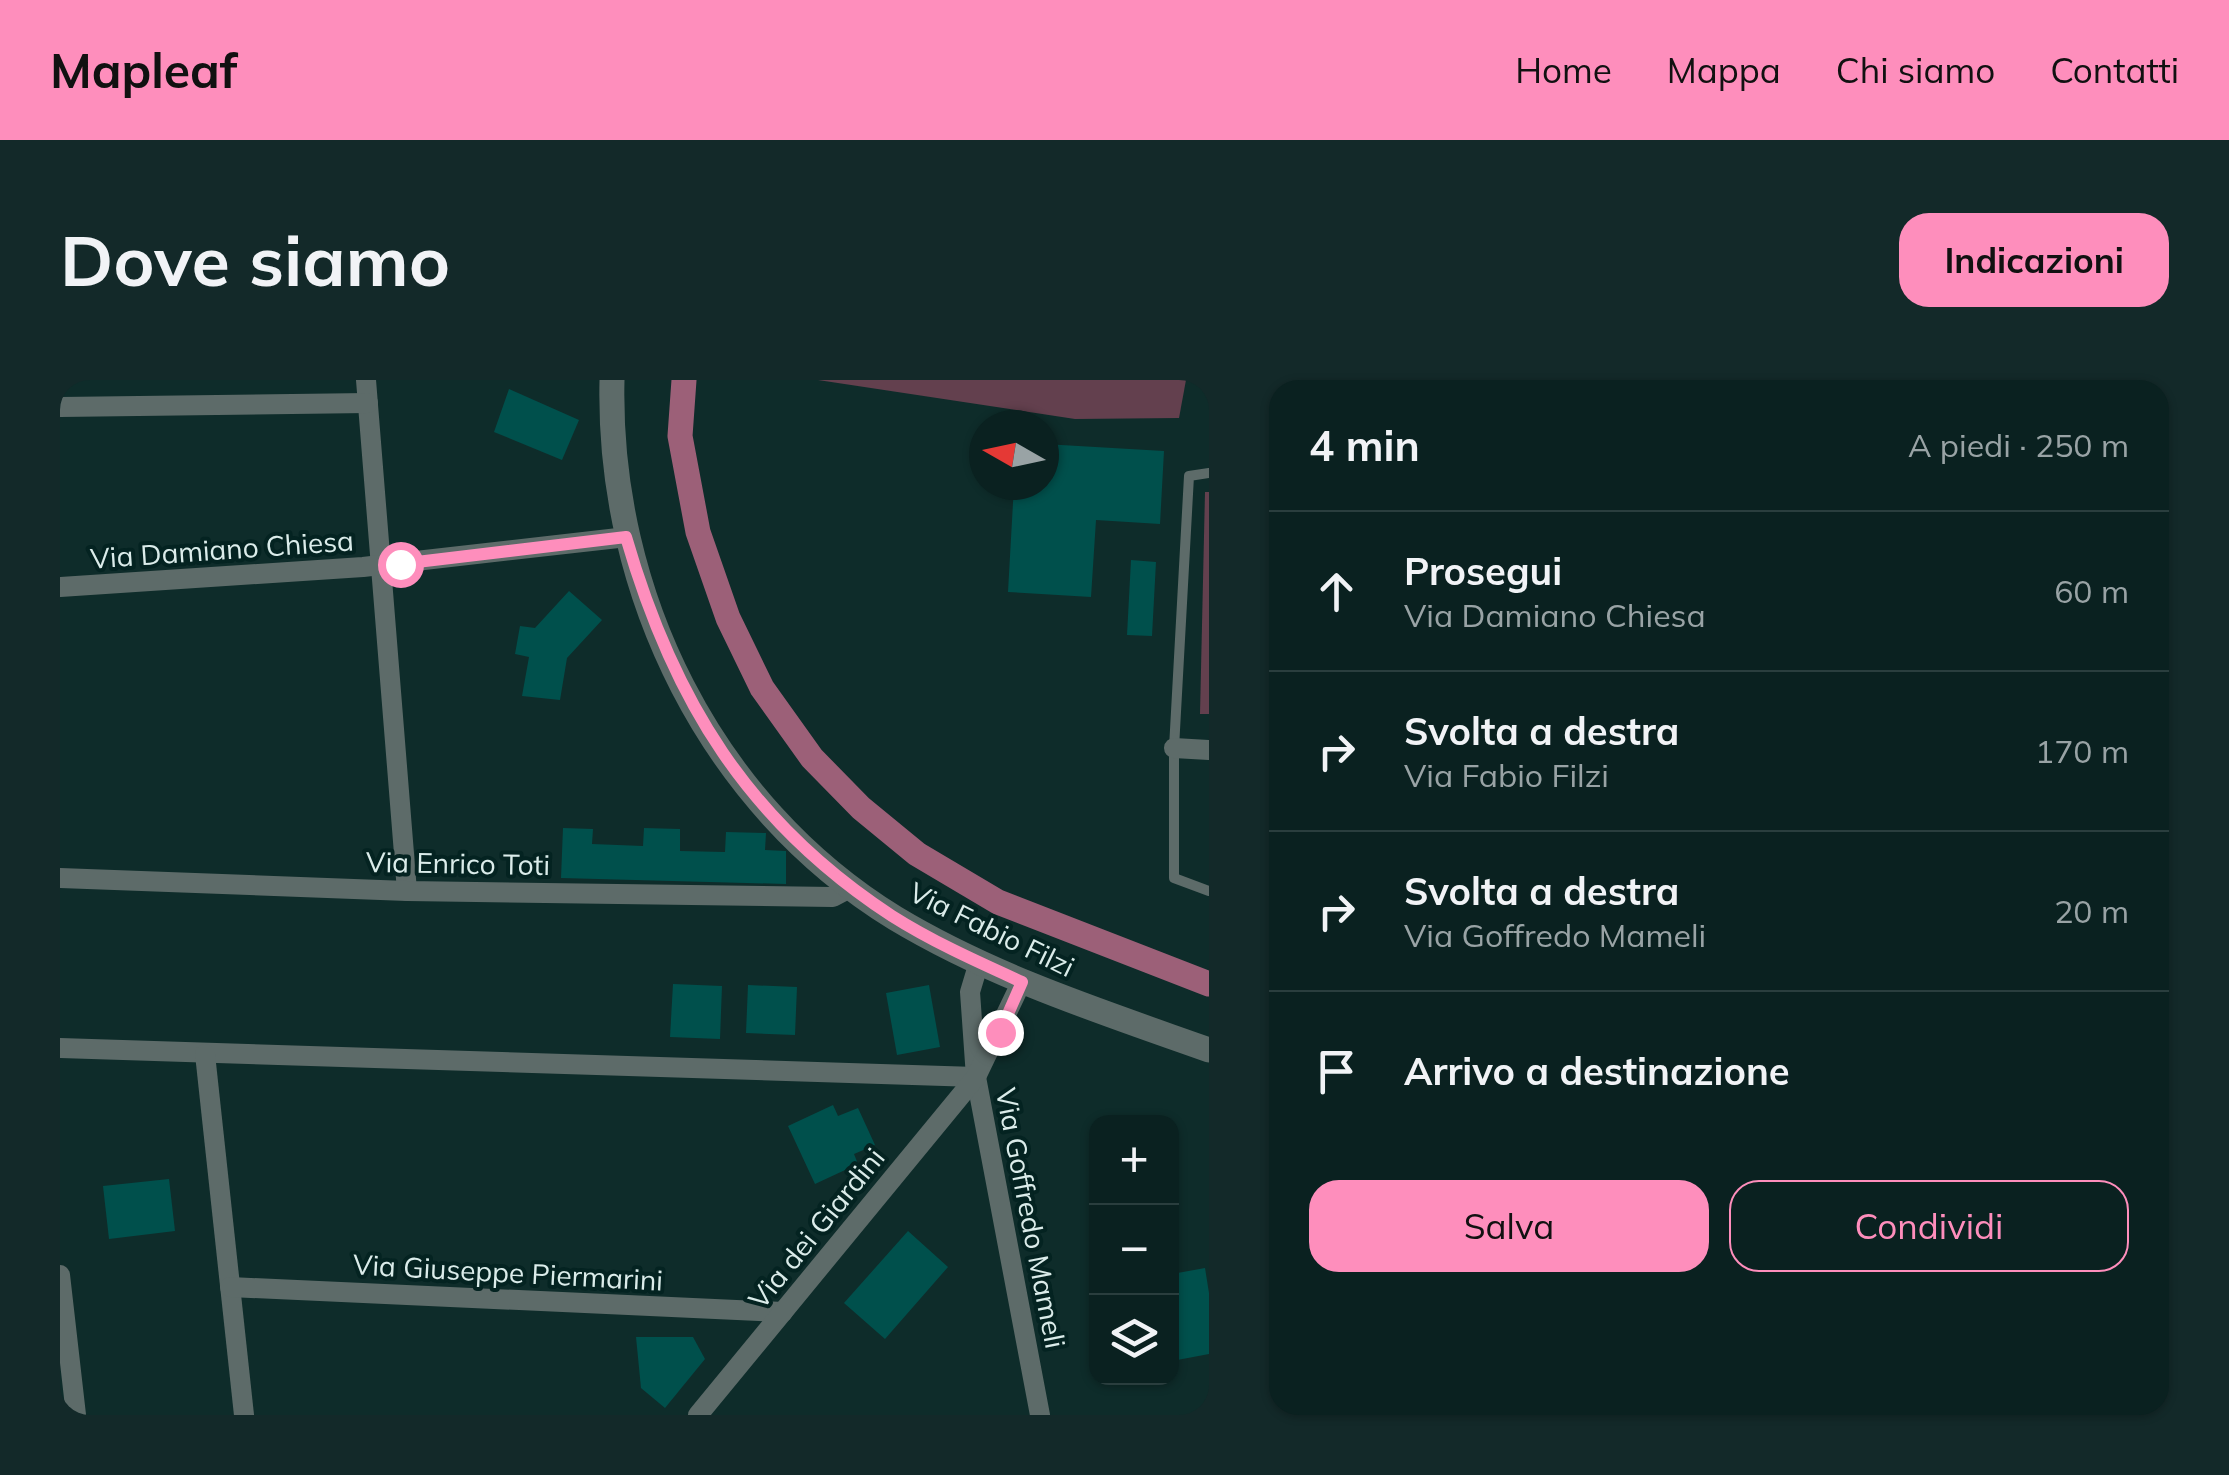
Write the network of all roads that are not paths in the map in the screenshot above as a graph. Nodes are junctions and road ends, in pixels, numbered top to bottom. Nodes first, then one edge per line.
1 (366, 380) edge
2 (612, 380) edge
3 (368, 403) junction
4 (60, 406) edge
5 (1209, 473) edge
6 (626, 537) junction
7 (381, 565) junction
8 (60, 587) edge
9 (1174, 748) junction
10 (1209, 750) edge
11 (60, 878) edge
12 (852, 886) junction
13 (407, 891) junction
14 (1209, 891) edge
15 (979, 962) junction
16 (1022, 982) junction
17 (60, 1048) edge
18 (1209, 1050) edge
19 (204, 1054) junction
20 (976, 1077) junction
21 (60, 1275) edge
22 (230, 1287) junction
23 (783, 1312) junction
24 (76, 1415) edge
25 (244, 1415) edge
26 (698, 1415) edge
27 (1040, 1415) edge

1 - 3 street
2 - 6 street, Via Fabio Filzi
3 - 4 street
3 - 7 street
5 - 9 lane
6 - 7 street, Via Damiano Chiesa
6 - 12 street, Via Fabio Filzi
7 - 8 street, Via Damiano Chiesa
7 - 13 street
9 - 10 street
9 - 14 lane
11 - 13 street, Via Enrico Toti
12 - 13 street, Via Enrico Toti
12 - 15 street, Via Fabio Filzi
15 - 16 street, Via Fabio Filzi
15 - 20 street
16 - 18 street, Via Fabio Filzi
16 - 20 street, Via Goffredo Mameli
17 - 19 street
19 - 20 street
19 - 22 street
20 - 23 street, Via dei Giardini
20 - 27 street, Via Goffredo Mameli
21 - 24 street
22 - 23 street, Via Giuseppe Piermarini
22 - 25 street
23 - 26 street, Via dei Giardini

